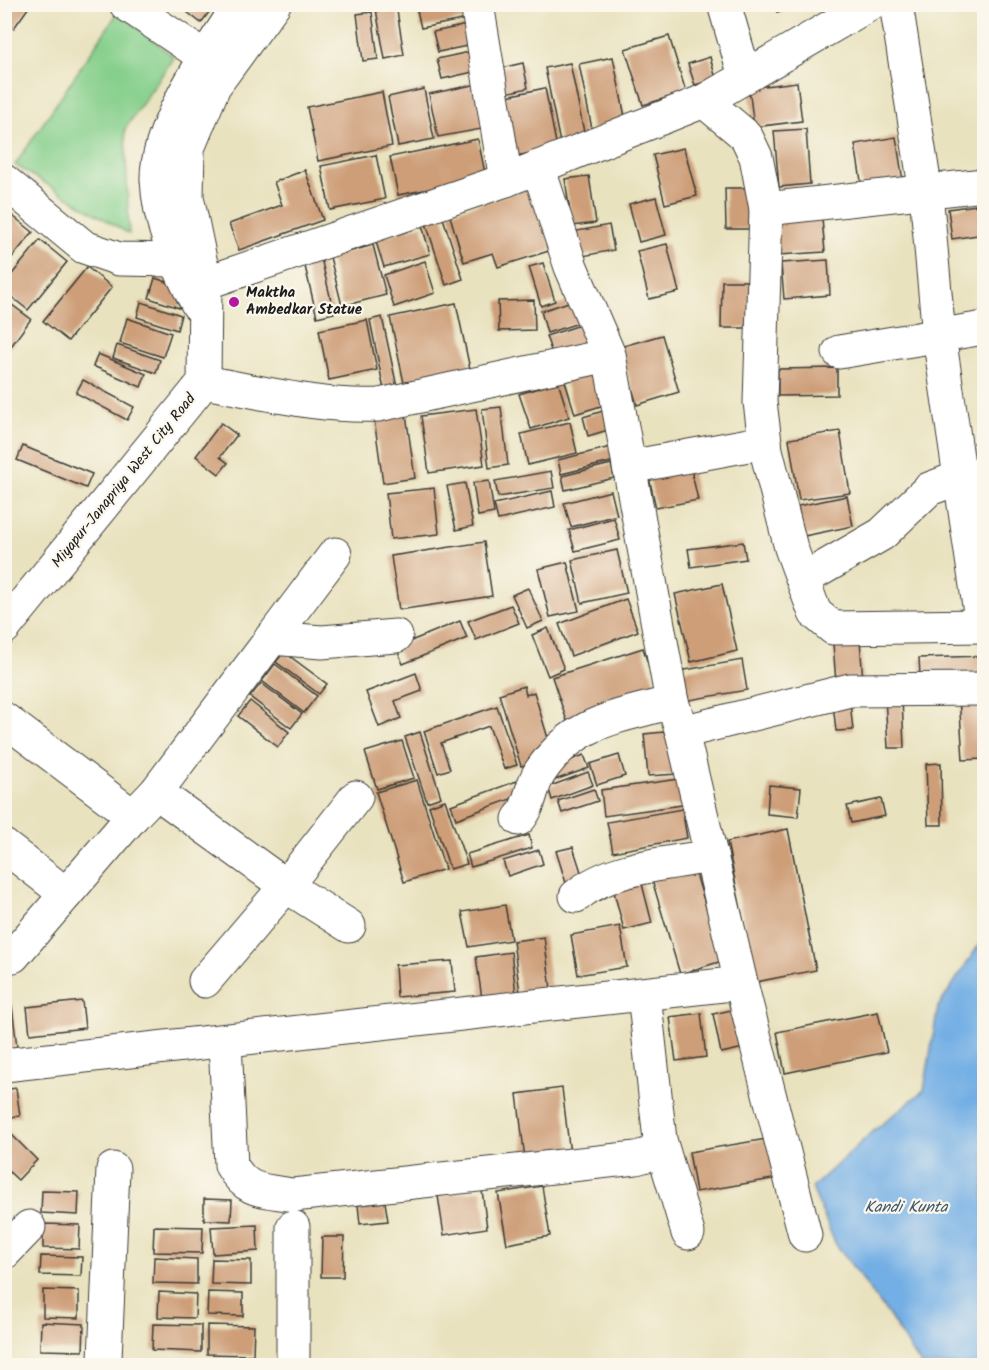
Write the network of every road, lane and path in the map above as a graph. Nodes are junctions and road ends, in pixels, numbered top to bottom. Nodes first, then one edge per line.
1 (126, 4) edge
2 (240, 4) edge
3 (274, 4) edge
4 (477, 4) edge
5 (724, 4) edge
6 (870, 4) edge
7 (896, 4) edge
8 (205, 57) junction
9 (746, 76) junction
10 (704, 101) junction
11 (538, 167) junction
12 (506, 180) junction
13 (4, 181) edge
14 (984, 185) edge
15 (926, 193) junction
16 (766, 209) junction
17 (176, 260) junction
18 (205, 284) junction
19 (206, 319) junction
20 (984, 328) edge
21 (939, 336) junction
22 (839, 352) dead end
23 (609, 355) junction
24 (204, 382) junction
25 (765, 442) junction
26 (629, 467) junction
27 (973, 476) edge
28 (335, 554) dead end
29 (804, 579) junction
30 (983, 626) edge
31 (4, 628) edge
32 (396, 636) dead end
33 (271, 638) junction
34 (984, 689) edge
35 (677, 717) junction
36 (4, 719) edge
37 (156, 792) junction
38 (356, 796) dead end
39 (133, 816) junction
40 (519, 819) dead end
41 (4, 846) edge
42 (711, 856) junction
43 (286, 886) junction
44 (66, 894) junction
45 (576, 896) dead end
46 (349, 926) dead end
47 (13, 956) dead end
48 (205, 981) dead end
49 (741, 983) junction
50 (644, 994) junction
51 (225, 1042) junction
52 (4, 1065) edge
53 (660, 1140) junction
54 (113, 1169) dead end
55 (29, 1227) dead end
56 (293, 1227) dead end
57 (688, 1233) dead end
58 (805, 1235) dead end
59 (4, 1254) edge
60 (108, 1365) edge
61 (293, 1365) edge

1 - 8 street
2 - 8 street
3 - 18 street, Miyapur-Janapriya West City Road
4 - 12 street
5 - 9 street
6 - 9 street
7 - 15 street
8 - 17 street
9 - 10 street
10 - 11 street
10 - 16 street
11 - 12 street
11 - 23 street
12 - 18 street
13 - 17 street
14 - 15 street
15 - 16 street
15 - 21 street
16 - 25 street
17 - 19 street
18 - 19 street, Miyapur-Janapriya West City Road
19 - 24 street, Miyapur-Janapriya West City Road
20 - 21 street
21 - 22 street
21 - 27 street
23 - 24 street
23 - 26 street
24 - 31 street, Miyapur-Janapriya West City Road
25 - 26 street
25 - 29 street
26 - 35 street
27 - 29 street
27 - 30 street
28 - 33 street
29 - 30 street
32 - 33 street
33 - 37 street
34 - 35 street
35 - 40 street
35 - 42 street
36 - 39 street
37 - 39 street
37 - 43 street
38 - 43 street
39 - 44 street
41 - 44 street
42 - 45 street
42 - 49 street
43 - 46 street
43 - 48 street
44 - 47 street
49 - 50 street
49 - 58 street
50 - 51 street
50 - 53 street
51 - 52 street
51 - 53 street
53 - 57 street
54 - 60 street
55 - 59 street
56 - 61 street

